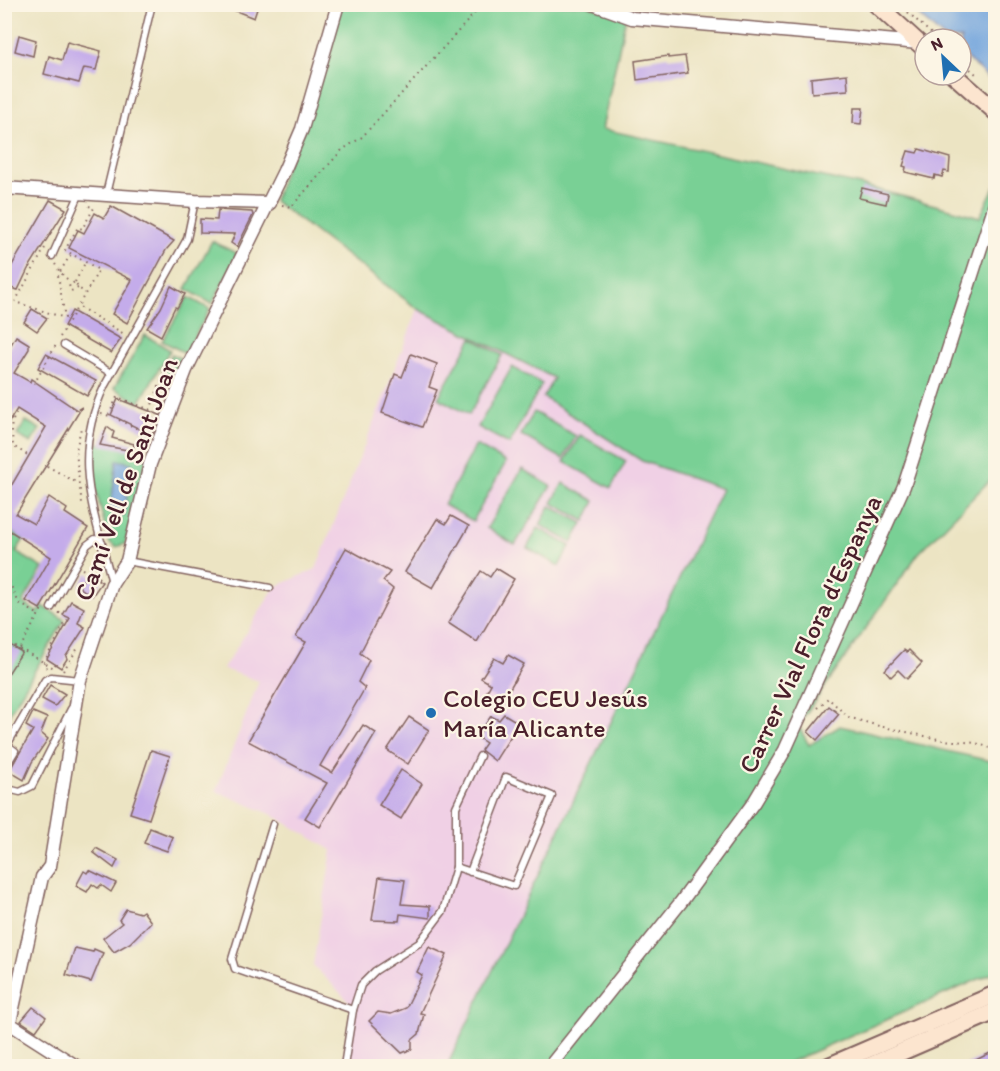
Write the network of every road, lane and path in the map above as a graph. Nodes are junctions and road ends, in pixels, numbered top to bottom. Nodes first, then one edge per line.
1 (152, 4) edge
2 (338, 4) edge
3 (483, 4) edge
4 (593, 4) edge
5 (876, 4) edge
6 (899, 4) edge
7 (924, 27) edge
8 (913, 38) edge
9 (913, 45) edge
10 (968, 87) edge
11 (996, 112) edge
12 (4, 188) edge
13 (106, 194) junction
14 (79, 197) junction
15 (195, 201) junction
16 (996, 201) edge
17 (270, 203) junction
18 (49, 241) dead end
19 (71, 254) junction
20 (52, 256) dead end
21 (85, 262) junction
22 (60, 272) junction
23 (75, 282) junction
24 (70, 283) junction
25 (78, 288) junction
26 (85, 292) junction
27 (132, 338) junction
28 (64, 345) dead end
29 (111, 373) junction
30 (163, 376) dead end
31 (18, 410) dead end
32 (151, 410) junction
33 (109, 415) dead end
34 (119, 420) dead end
35 (29, 456) dead end
36 (47, 466) dead end
37 (84, 512) dead end
38 (102, 543) junction
39 (127, 561) junction
40 (76, 565) junction
41 (4, 571) edge
42 (100, 579) dead end
43 (112, 584) junction
44 (270, 588) dead end
45 (51, 608) joint
46 (39, 615) dead end
47 (4, 640) edge
48 (79, 646) dead end
49 (44, 662) junction
50 (51, 677) junction
51 (80, 680) junction
52 (816, 710) dead end
53 (65, 736) junction
54 (996, 750) edge
55 (480, 756) dead end
56 (4, 769) edge
57 (4, 788) edge
58 (273, 824) dead end
59 (456, 867) junction
60 (470, 872) junction
61 (996, 994) edge
62 (353, 1010) junction
63 (996, 1011) edge
64 (7, 1021) edge
65 (76, 1066) edge
66 (344, 1066) edge
67 (550, 1066) edge
68 (829, 1066) edge
69 (869, 1066) edge

1 - 13 lane
2 - 17 street, Camí Vell de Sant Joan
3 - 17 path
4 - 9 street
5 - 8 main road
6 - 7 path
10 - 11 main road
12 - 14 street
13 - 14 street
13 - 15 street
14 - 19 path
14 - 20 lane
15 - 17 street
15 - 27 lane
16 - 67 street, Carrer Vial Flora d'Espanya
17 - 39 street, Camí Vell de Sant Joan
18 - 22 path
19 - 21 path
19 - 22 path
21 - 23 path
21 - 26 path
22 - 24 path
23 - 24 path
23 - 25 path
24 - 25 path
25 - 26 path
26 - 27 path
27 - 29 lane
28 - 29 lane
29 - 38 lane
30 - 32 path
31 - 35 path
32 - 33 path
32 - 34 path
36 - 37 path
38 - 40 lane
38 - 43 lane
39 - 43 street, Camí Vell de Sant Joan
39 - 44 lane
40 - 42 path
40 - 45 lane
41 - 46 path
43 - 51 street, Camí Vell de Sant Joan
45 - 49 path
47 - 49 path
48 - 49 path
49 - 50 path
50 - 51 lane
50 - 56 lane
51 - 53 street, Camí Vell de Sant Joan
52 - 54 path
53 - 57 lane
53 - 64 street, Camí Vell de Sant Joan
55 - 59 lane
58 - 62 lane
59 - 60 lane
59 - 62 lane
60 - 60 lane
61 - 68 main road
62 - 66 lane
63 - 69 main road
64 - 65 street

